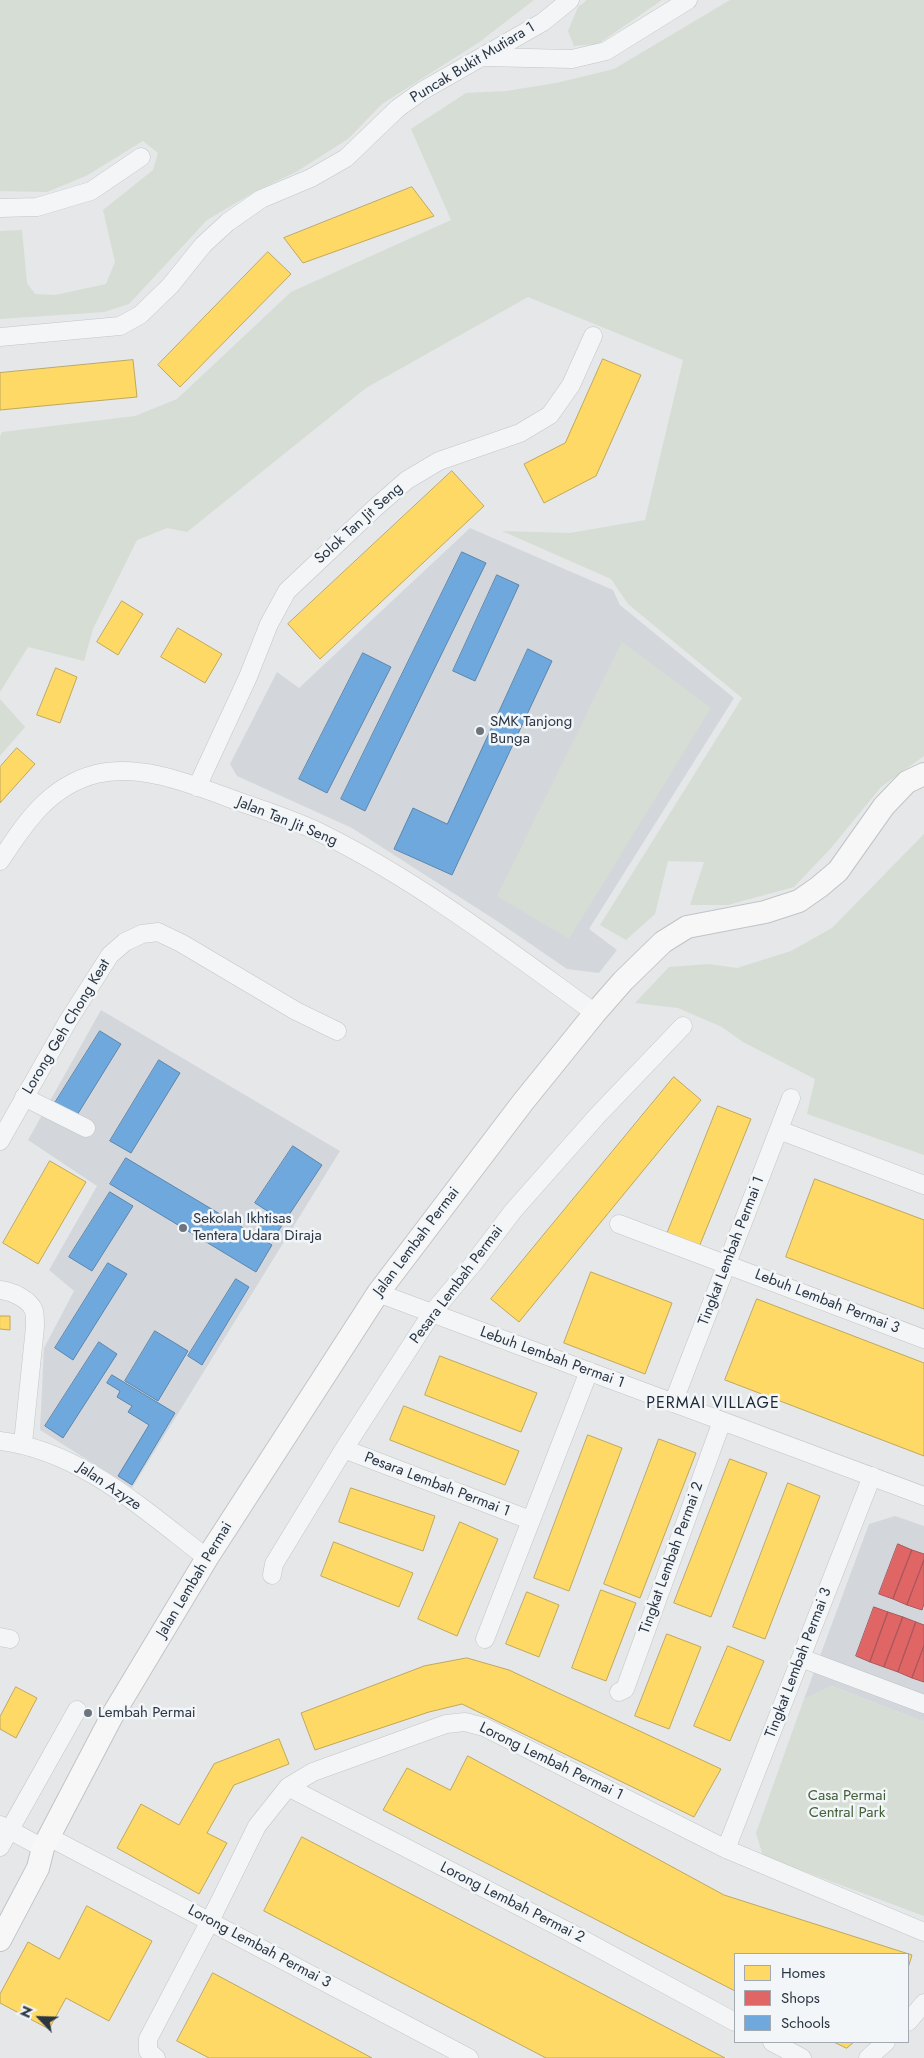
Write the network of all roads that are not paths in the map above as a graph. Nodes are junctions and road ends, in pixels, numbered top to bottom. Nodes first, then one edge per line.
1 (570, 0) edge
2 (688, 0) edge
3 (484, 57) junction
4 (141, 157) dead end
5 (0, 208) edge
6 (593, 336) dead end
7 (0, 337) edge
8 (924, 774) edge
9 (197, 787) junction
10 (0, 861) edge
11 (595, 1013) junction
12 (683, 1026) dead end
13 (337, 1031) dead end
14 (24, 1097) junction
15 (790, 1098) dead end
16 (86, 1128) dead end
17 (780, 1130) junction
18 (0, 1141) edge
19 (924, 1186) edge
20 (619, 1224) dead end
21 (727, 1264) junction
22 (0, 1290) edge
23 (378, 1293) junction
24 (432, 1313) junction
25 (924, 1339) edge
26 (589, 1371) junction
27 (673, 1403) junction
28 (722, 1421) junction
29 (0, 1441) edge
30 (23, 1443) junction
31 (344, 1449) junction
32 (872, 1476) junction
33 (924, 1496) edge
34 (530, 1520) junction
35 (207, 1558) junction
36 (272, 1575) dead end
37 (485, 1639) dead end
38 (801, 1658) junction
39 (619, 1692) dead end
40 (924, 1704) edge
41 (76, 1710) dead end
42 (288, 1787) junction
43 (5, 1828) edge
44 (46, 1842) junction
45 (0, 1847) edge
46 (726, 1849) junction
47 (0, 1915) edge
48 (210, 1921) junction
49 (924, 1932) edge
50 (0, 1940) edge
51 (924, 2003) edge
52 (734, 2021) edge
53 (909, 2021) edge
54 (774, 2043) edge
55 (885, 2043) edge
56 (156, 2058) edge
57 (469, 2058) edge
58 (802, 2058) edge
59 (868, 2058) edge

1 - 3 street, Puncak Bukit Mutiara 1
2 - 3 street
3 - 7 street, Puncak Bukit Mutiara 1
4 - 5 street
6 - 9 street, Solok Tan Jit Seng
8 - 11 main road, Jalan Lembah Permai
9 - 10 street, Jalan Tan Jit Seng
9 - 11 street, Jalan Tan Jit Seng
11 - 23 main road, Jalan Lembah Permai
12 - 24 street, Pesara Lembah Permai
13 - 14 street, Lorong Geh Chong Keat
14 - 16 street
14 - 18 street, Lorong Geh Chong Keat
15 - 17 street, Tingkat Lembah Permai 1
17 - 19 street
17 - 21 street, Tingkat Lembah Permai 1
20 - 21 street, Lebuh Lembah Permai 3
21 - 25 street, Lebuh Lembah Permai 3
21 - 27 street, Tingkat Lembah Permai 1
22 - 30 street
23 - 24 street, Lebuh Lembah Permai 1
23 - 35 main road, Jalan Lembah Permai
24 - 26 street, Lebuh Lembah Permai 1
24 - 31 street, Pesara Lembah Permai
26 - 27 street, Lebuh Lembah Permai 1
26 - 34 street
27 - 28 street, Lebuh Lembah Permai 1
28 - 32 street, Lebuh Lembah Permai 1
28 - 39 street, Tingkat Lembah Permai 2
29 - 30 street, Jalan Azyze
30 - 35 street, Jalan Azyze
31 - 34 street, Pesara Lembah Permai 1
31 - 36 street, Pesara Lembah Permai
32 - 33 street, Lebuh Lembah Permai 1
32 - 38 street, Tingkat Lembah Permai 3
34 - 37 street
35 - 44 main road, Jalan Lembah Permai
38 - 40 street
38 - 46 street, Tingkat Lembah Permai 3
41 - 43 street
42 - 46 street, Lorong Lembah Permai 1
42 - 48 street, Lorong Lembah Permai 1
42 - 52 street, Lorong Lembah Permai 2
43 - 44 street, Lorong Lembah Permai 3
43 - 45 street
44 - 47 main road, Jalan Lembah Permai
44 - 48 street, Lorong Lembah Permai 3
44 - 50 main road, Jalan Lembah Permai
46 - 49 street, Lorong Lembah Permai 1
48 - 56 street, Lorong Lembah Permai 1
48 - 57 street, Lorong Lembah Permai 3
51 - 53 street
54 - 58 street
55 - 59 street

